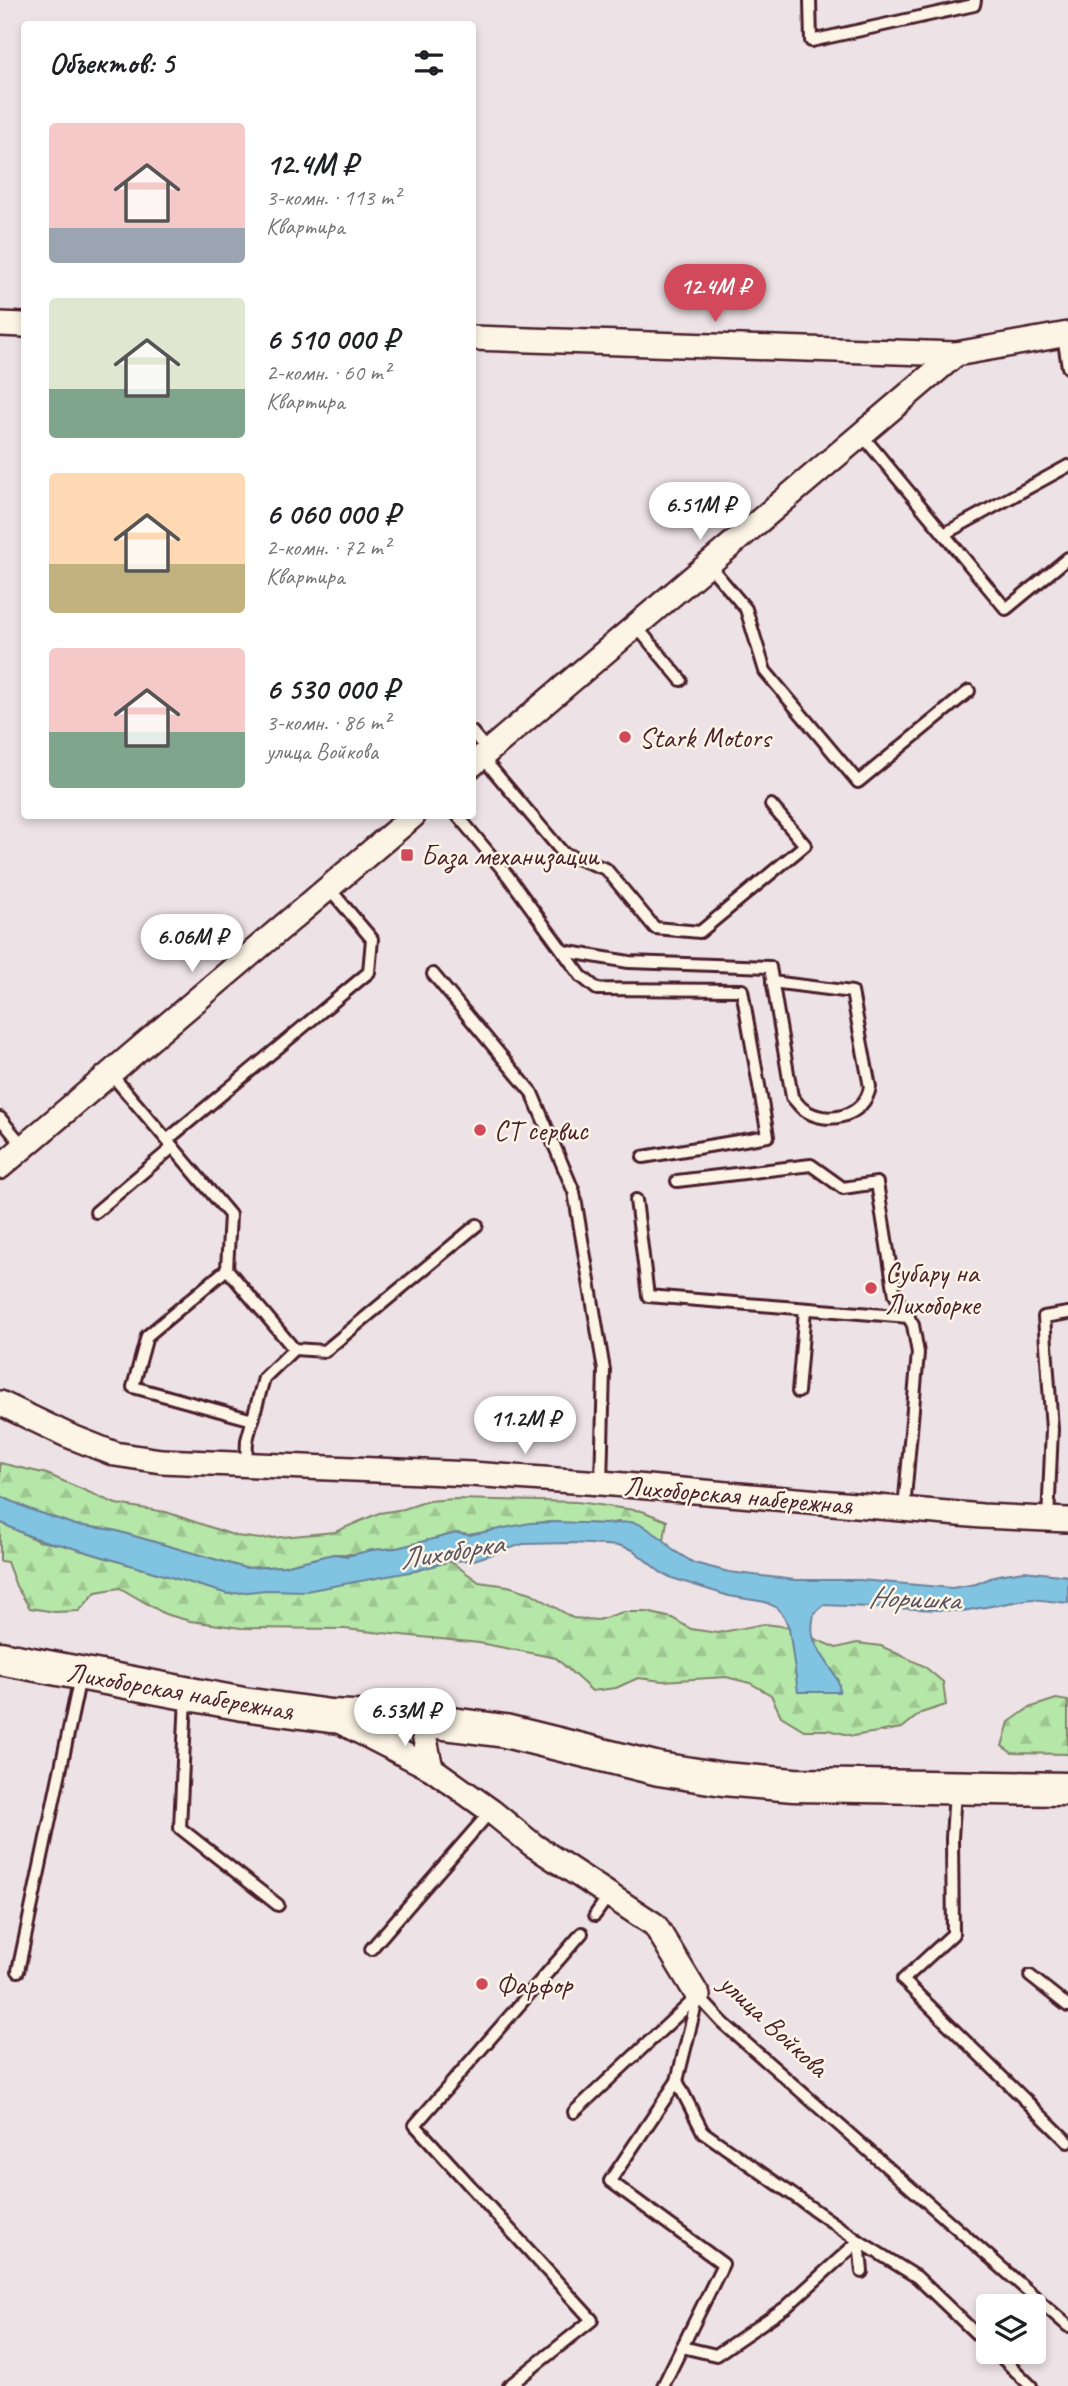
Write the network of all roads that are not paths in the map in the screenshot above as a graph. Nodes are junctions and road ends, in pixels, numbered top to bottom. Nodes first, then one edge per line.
1 (810, 0) edge
2 (975, 0) edge
3 (0, 324) edge
4 (21, 325) edge
5 (1065, 335) edge
6 (476, 338) edge
7 (956, 354) junction
8 (1068, 367) edge
9 (861, 434) junction
10 (1068, 466) edge
11 (944, 534) junction
12 (1068, 558) edge
13 (708, 564) junction
14 (635, 626) junction
15 (681, 680) dead end
16 (968, 691) dead end
17 (481, 757) edge
18 (771, 805) dead end
19 (409, 819) edge
20 (460, 819) edge
21 (328, 887) junction
22 (563, 951) junction
23 (433, 974) dead end
24 (772, 982) junction
25 (110, 1073) junction
26 (0, 1118) edge
27 (170, 1144) junction
28 (24, 1147) junction
29 (643, 1157) dead end
30 (0, 1167) edge
31 (677, 1181) dead end
32 (636, 1200) dead end
33 (96, 1212) dead end
34 (477, 1225) dead end
35 (228, 1269) junction
36 (805, 1309) junction
37 (1068, 1313) edge
38 (909, 1317) junction
39 (294, 1349) junction
40 (798, 1392) dead end
41 (0, 1403) edge
42 (253, 1420) junction
43 (246, 1466) junction
44 (601, 1483) junction
45 (904, 1509) junction
46 (1058, 1520) edge
47 (0, 1658) edge
48 (81, 1674) junction
49 (186, 1694) junction
50 (330, 1716) junction
51 (421, 1720) junction
52 (431, 1768) junction
53 (955, 1788) junction
54 (1068, 1789) edge
55 (491, 1811) junction
56 (609, 1895) junction
57 (278, 1905) dead end
58 (595, 1915) dead end
59 (582, 1933) dead end
60 (371, 1949) dead end
61 (18, 1971) dead end
62 (1030, 1976) dead end
63 (698, 1996) junction
64 (1068, 2006) edge
65 (677, 2081) junction
66 (574, 2112) dead end
67 (1068, 2142) edge
68 (859, 2241) junction
69 (862, 2272) dead end
70 (1068, 2326) edge
71 (976, 2334) edge
72 (682, 2347) junction
73 (1008, 2364) edge
74 (509, 2386) edge
75 (663, 2386) edge
76 (1031, 2386) edge

1 - 2 lane
3 - 4 street
5 - 7 street
5 - 8 lane
6 - 7 street
7 - 9 street
9 - 11 lane
9 - 13 street
10 - 11 lane
11 - 12 lane
13 - 14 street
13 - 16 lane
14 - 15 lane
14 - 17 street
17 - 18 lane
19 - 21 street
20 - 22 lane
21 - 25 street
21 - 27 lane
22 - 24 lane
22 - 29 lane
23 - 44 lane
24 - 24 lane
25 - 27 lane
25 - 28 street
26 - 28 lane
27 - 33 lane
27 - 35 lane
28 - 30 street
31 - 38 lane
32 - 36 lane
34 - 39 lane
35 - 39 lane
35 - 42 lane
36 - 38 lane
36 - 40 lane
37 - 46 lane
38 - 45 lane
39 - 42 lane
41 - 43 street, Лихоборская набережная
42 - 43 lane
43 - 44 street, Лихоборская набережная
44 - 45 street, Лихоборская набережная
45 - 46 street, Лихоборская набережная
47 - 48 street, Лихоборская набережная
48 - 49 street, Лихоборская набережная
48 - 61 lane
49 - 50 street, Лихоборская набережная
49 - 57 lane
50 - 51 street, Лихоборская набережная
50 - 52 street, улица Войкова
51 - 52 street
51 - 53 street, Лихоборская набережная
52 - 55 street, улица Войкова
53 - 54 street, Лихоборская набережная
53 - 67 lane
55 - 56 street, улица Войкова
55 - 60 lane
56 - 58 lane
56 - 63 street, улица Войкова
59 - 74 lane
62 - 64 lane
63 - 65 lane
63 - 66 lane
63 - 70 lane, улица Войкова
65 - 68 lane
65 - 72 lane
68 - 69 lane
68 - 71 lane
68 - 72 lane
72 - 75 lane
73 - 76 lane

